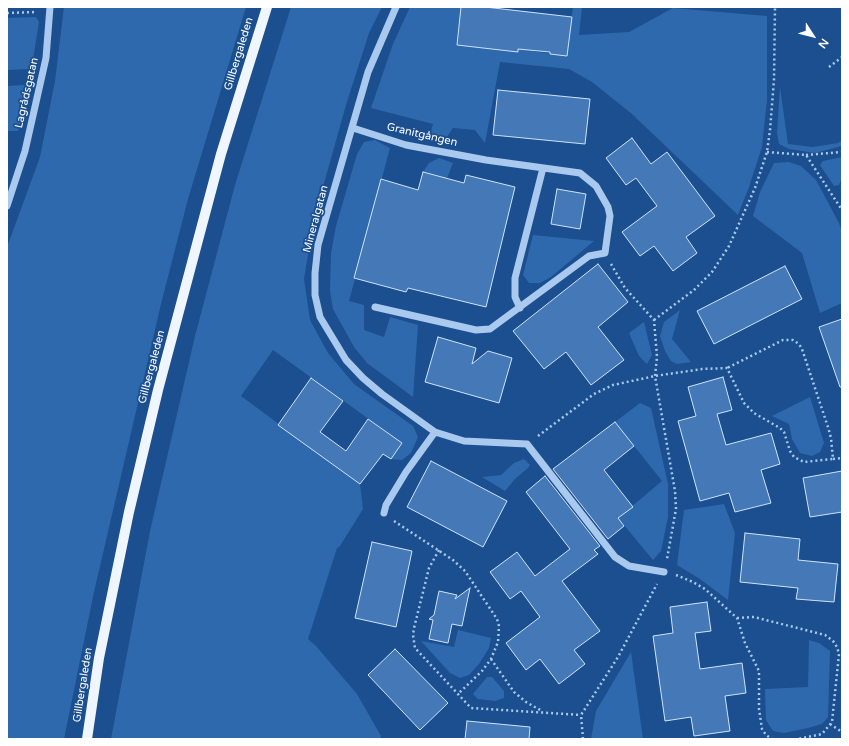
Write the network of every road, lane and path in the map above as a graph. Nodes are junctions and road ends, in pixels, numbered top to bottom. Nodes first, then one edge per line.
1 (267, 7) edge
2 (396, 7) edge
3 (775, 7) edge
4 (50, 9) edge
5 (7, 13) edge
6 (842, 58) edge
7 (829, 67) dead end
8 (353, 128) junction
9 (767, 152) junction
10 (842, 152) edge
11 (806, 155) junction
12 (543, 168) junction
13 (7, 206) edge
14 (842, 210) edge
15 (605, 253) junction
16 (375, 307) dead end
17 (520, 308) junction
18 (654, 320) junction
19 (727, 368) junction
20 (655, 376) junction
21 (435, 432) junction
22 (527, 444) junction
23 (842, 458) edge
24 (833, 459) junction
25 (384, 513) joint
26 (439, 550) junction
27 (664, 572) junction
28 (737, 618) junction
29 (491, 658) junction
30 (458, 693) junction
31 (543, 712) junction
32 (581, 715) junction
33 (830, 724) junction
34 (842, 732) edge
35 (87, 739) edge
36 (583, 739) edge
37 (772, 739) edge
38 (798, 739) edge

1 - 35 main road, Gillbergaleden
2 - 8 street, Mineralgatan
3 - 9 path
4 - 5 path
4 - 13 street, Lagrådsgatan
6 - 7 path
8 - 12 street, Granitgången
8 - 21 street, Mineralgatan
9 - 11 path
9 - 18 path
10 - 11 path
11 - 14 path
12 - 15 street, Granitgången
12 - 17 street
15 - 17 street
15 - 18 path
16 - 17 street
18 - 20 path
19 - 20 path
19 - 24 path
19 - 24 path
20 - 22 path
20 - 27 path
21 - 22 street, Mineralgatan
21 - 25 street
22 - 27 street
23 - 24 path
25 - 26 path
26 - 29 path
26 - 30 path
27 - 28 path
27 - 32 path
28 - 33 path
28 - 37 path
29 - 30 path
29 - 31 path
30 - 31 path
31 - 32 path
32 - 36 path
33 - 34 path
33 - 38 path

